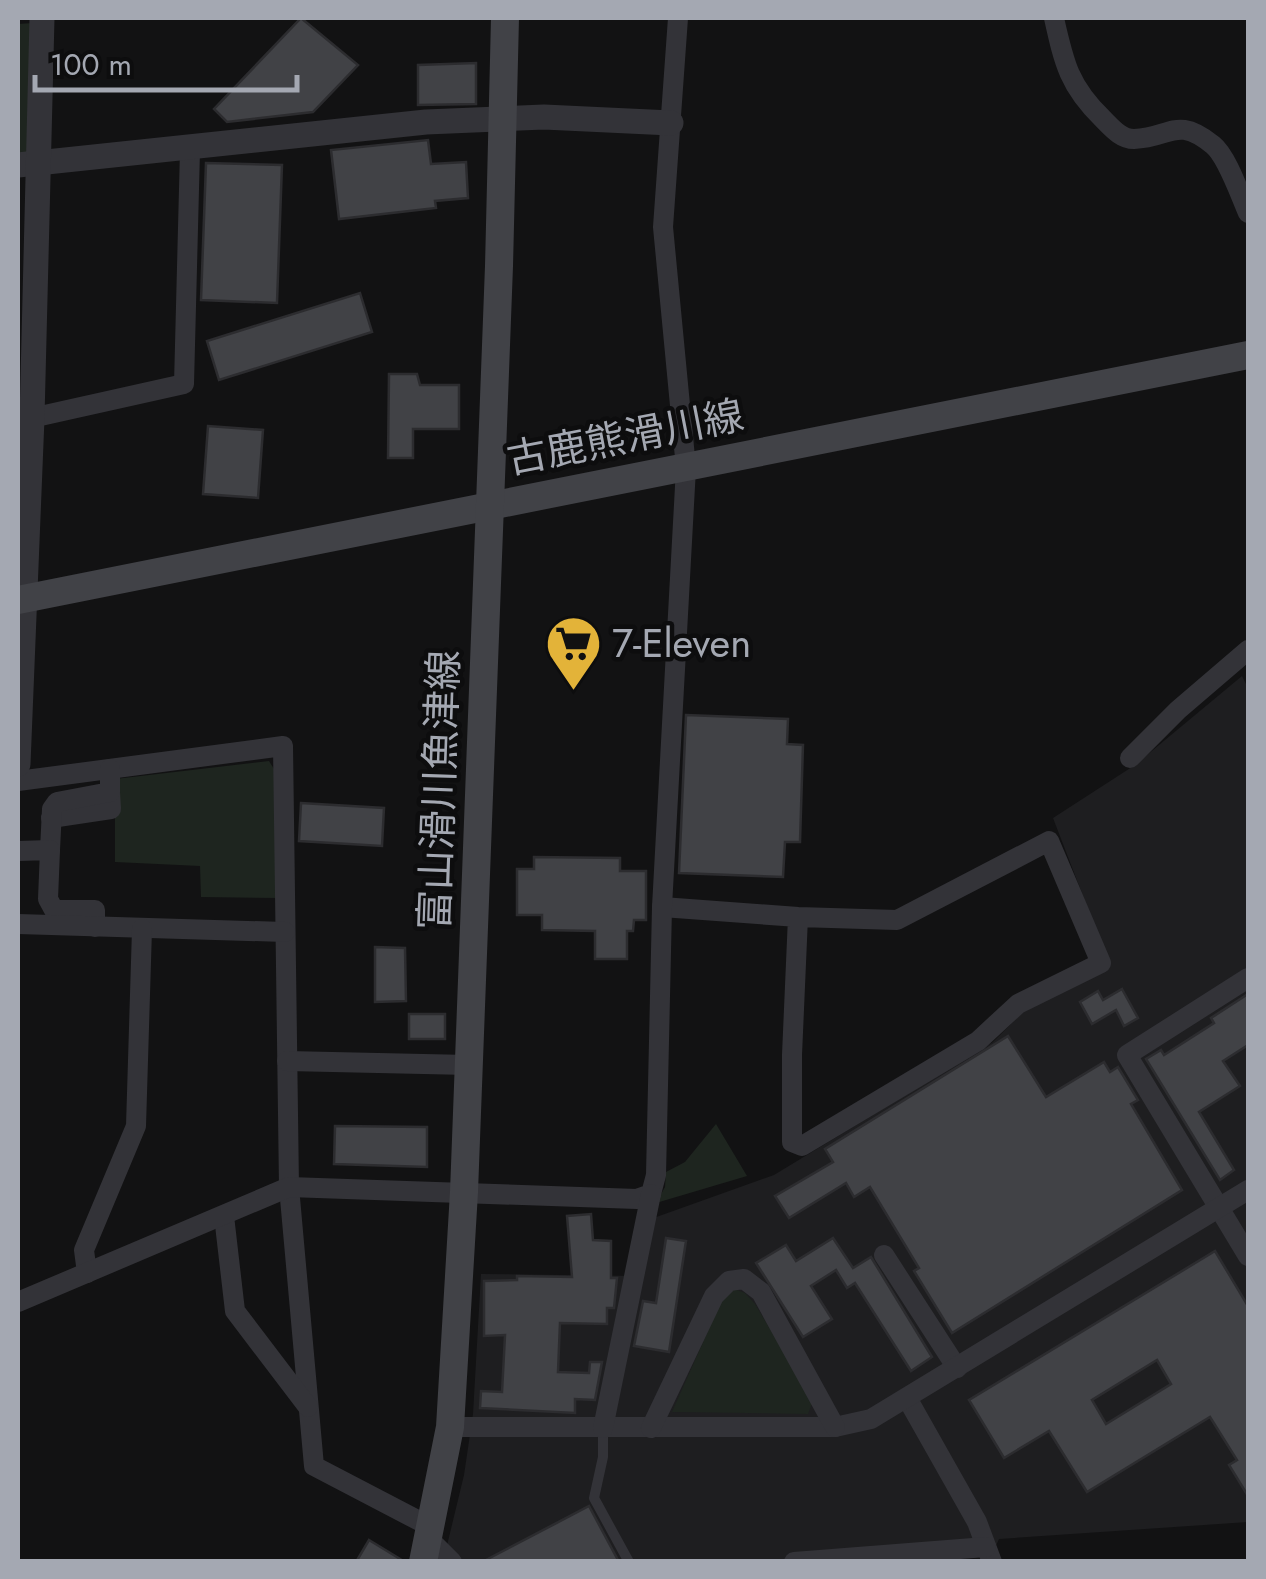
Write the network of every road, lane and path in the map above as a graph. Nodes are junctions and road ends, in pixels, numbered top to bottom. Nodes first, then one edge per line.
1 (42, 18) edge
2 (505, 18) edge
3 (678, 18) edge
4 (1054, 18) edge
5 (501, 120) junction
6 (671, 123) junction
7 (190, 150) junction
8 (28, 164) edge
9 (1248, 213) edge
10 (1248, 355) edge
11 (25, 420) edge
12 (686, 468) junction
13 (488, 504) junction
14 (21, 600) edge
15 (1248, 650) edge
16 (1130, 758) dead end
17 (18, 764) edge
18 (110, 768) junction
19 (18, 781) edge
20 (50, 850) junction
21 (18, 851) edge
22 (662, 907) junction
23 (798, 917) junction
24 (18, 924) edge
25 (95, 927) junction
26 (142, 930) junction
27 (285, 932) junction
28 (1248, 978) edge
29 (287, 1061) junction
30 (469, 1065) junction
31 (289, 1187) junction
32 (1248, 1190) edge
33 (464, 1192) junction
34 (651, 1194) junction
35 (1219, 1208) junction
36 (224, 1216) junction
37 (884, 1255) dead end
38 (1248, 1256) edge
39 (87, 1273) junction
40 (18, 1302) edge
41 (957, 1368) junction
42 (907, 1398) junction
43 (309, 1408) junction
44 (450, 1426) junction
45 (835, 1427) junction
46 (604, 1428) junction
47 (651, 1428) junction
48 (427, 1542) edge
49 (989, 1554) edge
50 (792, 1561) edge
51 (452, 1562) edge
52 (630, 1562) edge

1 - 8 street
2 - 5 main road, 富山滑川魚津線
3 - 6 street
4 - 9 street
5 - 6 street
5 - 7 street
5 - 13 main road, 富山滑川魚津線
6 - 12 street
7 - 8 street
7 - 11 street
8 - 11 street
10 - 12 main road, 古鹿熊滑川線
11 - 14 street
12 - 13 main road, 古鹿熊滑川線
12 - 22 street
13 - 14 main road, 古鹿熊滑川線
13 - 30 main road, 富山滑川魚津線
14 - 17 street
15 - 16 street
18 - 19 street
18 - 20 street
18 - 27 street
20 - 21 street
20 - 25 street
22 - 23 street
22 - 34 street
23 - 23 street
24 - 25 street
25 - 26 street
26 - 27 street
26 - 39 street
27 - 29 street
28 - 35 street
29 - 30 street
29 - 31 street
30 - 33 main road, 富山滑川魚津線
31 - 33 street
31 - 36 street
31 - 43 street
32 - 35 street
33 - 34 street
33 - 44 main road, 富山滑川魚津線
34 - 46 street
35 - 38 street
35 - 41 street
36 - 39 street
36 - 43 street
37 - 41 street
39 - 40 street
41 - 42 street
42 - 45 street
42 - 49 street
43 - 48 street
44 - 46 street
44 - 48 main road, 富山滑川魚津線
45 - 47 street
45 - 47 street
46 - 47 street
46 - 52 lane
48 - 51 street
49 - 50 street

